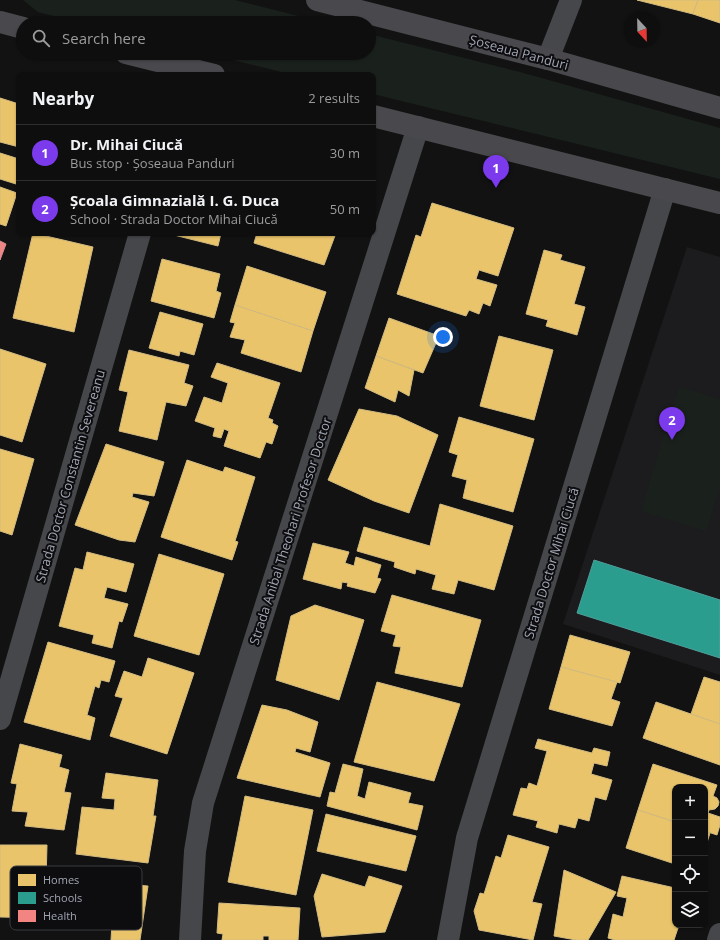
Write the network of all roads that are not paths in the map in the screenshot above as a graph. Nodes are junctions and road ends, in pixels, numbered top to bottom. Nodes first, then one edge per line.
1 (318, 0) edge
2 (571, 0) edge
3 (0, 22) edge
4 (16, 26) edge
5 (548, 59) junction
6 (148, 60) edge
7 (187, 72) edge
8 (720, 108) edge
9 (376, 117) edge
10 (418, 128) junction
11 (665, 189) junction
12 (720, 203) edge
13 (139, 236) edge
14 (0, 719) edge
15 (720, 934) edge
16 (190, 940) edge
17 (448, 940) edge
18 (718, 940) edge

1 - 5 main road, Șoseaua Panduri
2 - 5 street
3 - 4 main road
5 - 8 main road, Șoseaua Panduri
6 - 7 main road
9 - 10 main road
10 - 11 main road
10 - 16 street, Strada Anibal Theohari Profesor Doctor
11 - 12 main road
11 - 17 street, Strada Doctor Mihai Ciucă
13 - 14 street, Strada Doctor Constantin Severeanu
15 - 18 street

